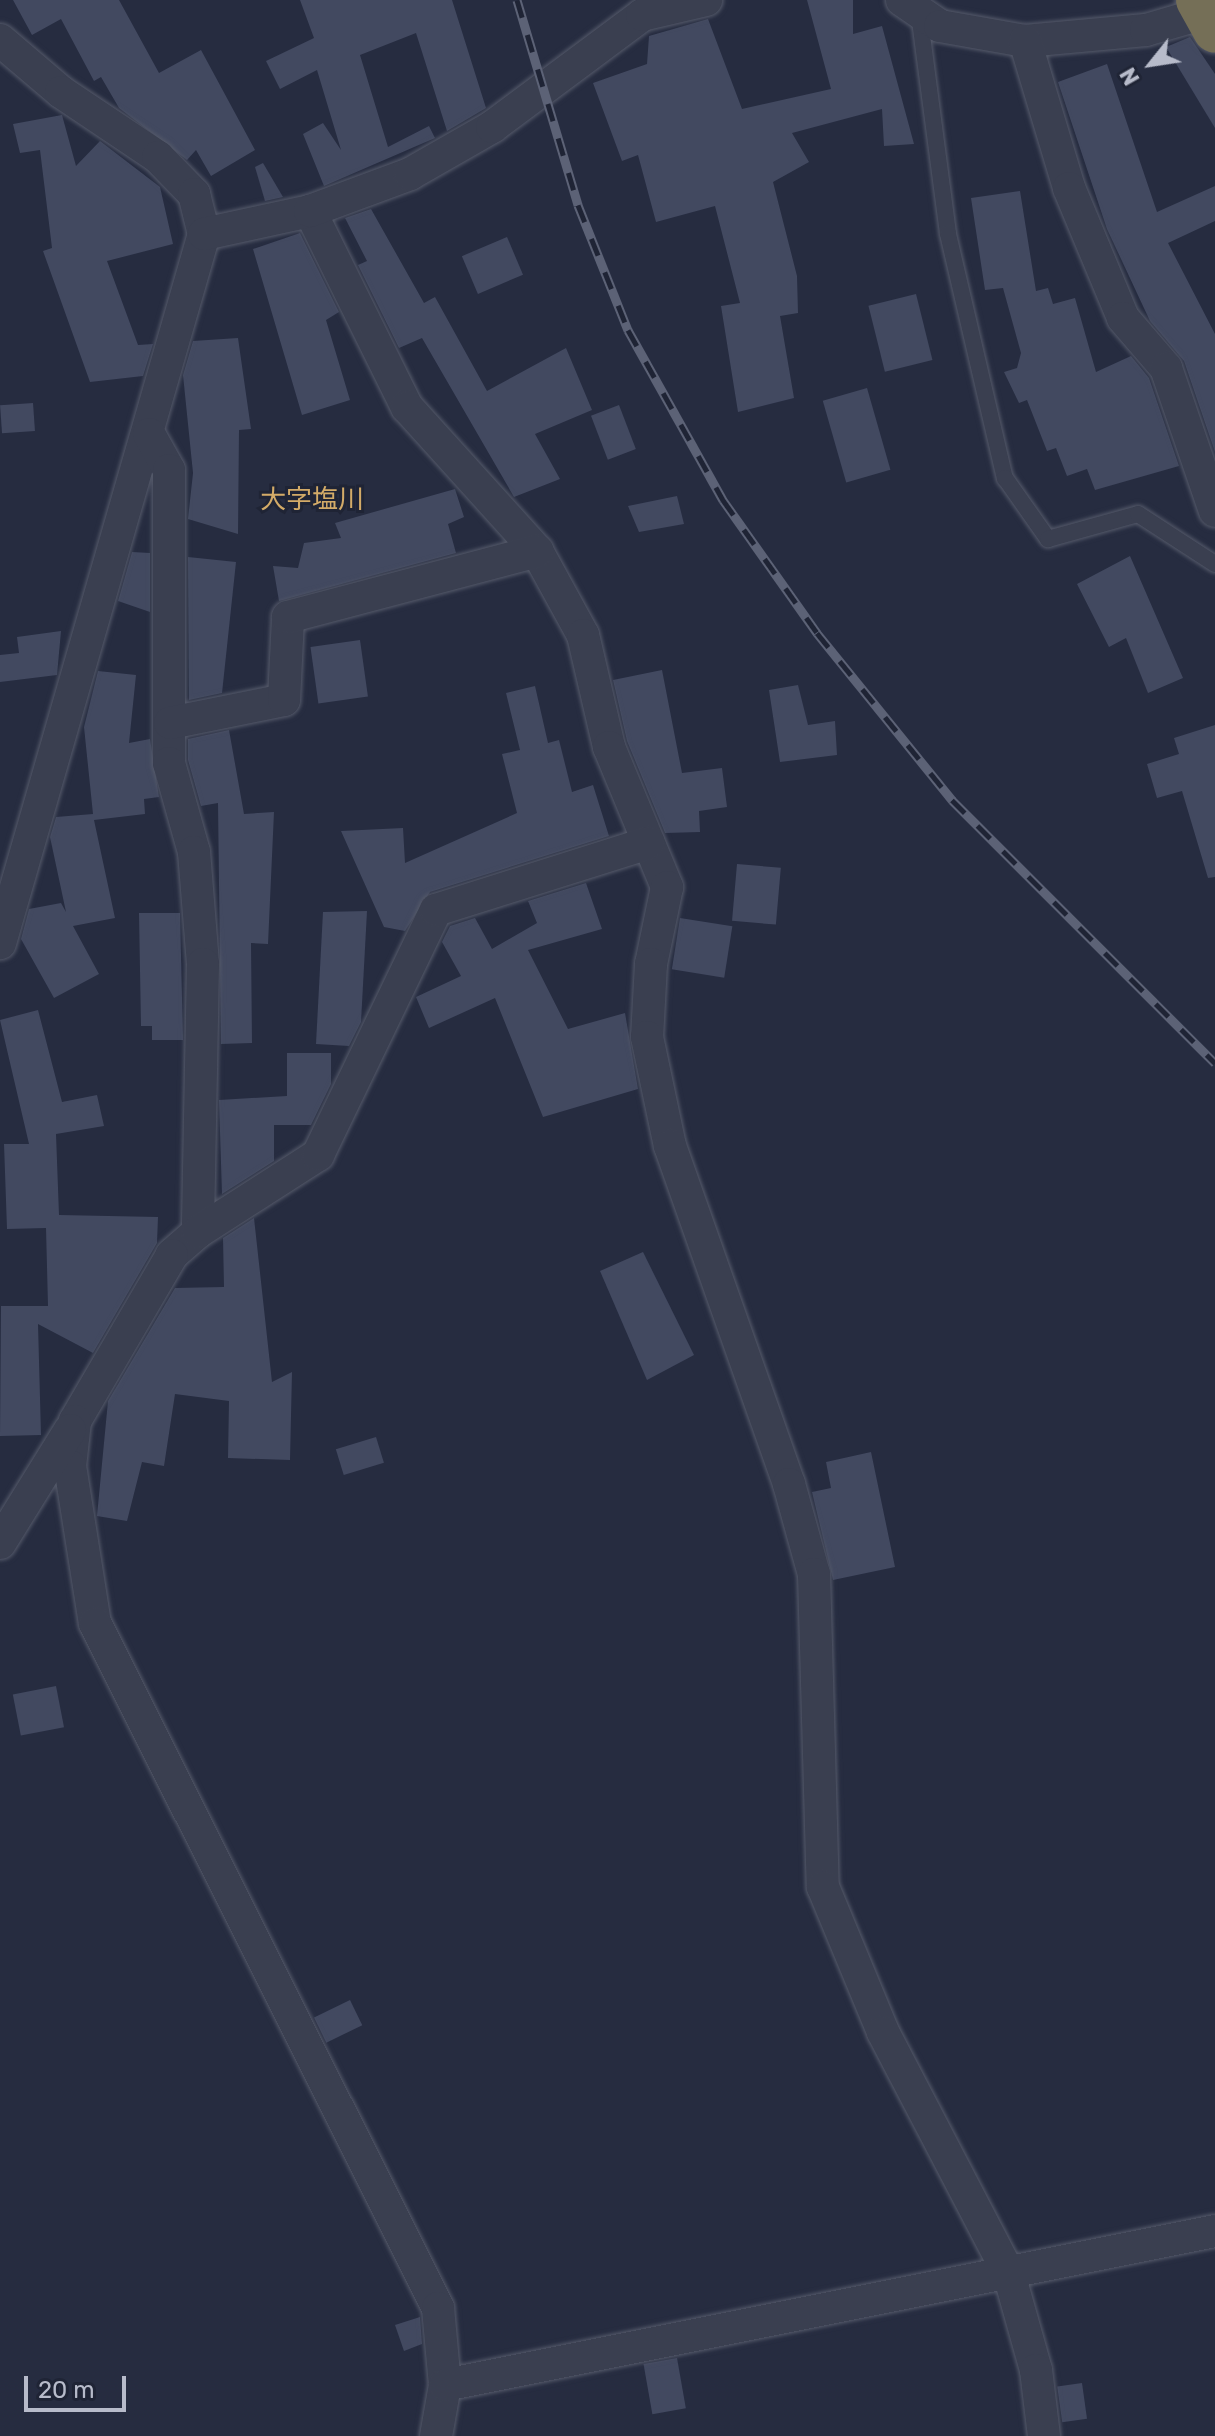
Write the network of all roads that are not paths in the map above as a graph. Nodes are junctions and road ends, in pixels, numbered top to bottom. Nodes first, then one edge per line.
1 (706, 0) edge
2 (910, 6) edge
3 (1208, 14) edge
4 (0, 40) edge
5 (1025, 41) junction
6 (310, 211) junction
7 (204, 234) junction
8 (149, 434) junction
9 (1215, 511) edge
10 (537, 551) junction
11 (1215, 564) edge
12 (170, 723) junction
13 (649, 843) junction
14 (0, 943) edge
15 (198, 1232) junction
16 (75, 1421) junction
17 (0, 1543) edge
18 (1215, 2231) edge
19 (1009, 2274) junction
20 (445, 2385) junction
21 (436, 2436) edge
22 (1044, 2436) edge

1 - 6 street
2 - 5 street
2 - 11 lane
3 - 5 street
4 - 7 street
5 - 9 street
6 - 7 street
6 - 10 street
7 - 8 street
8 - 12 street
8 - 14 street
10 - 12 street
10 - 13 street
12 - 15 street
13 - 15 street
13 - 19 street
15 - 16 street
16 - 17 street
16 - 20 street
18 - 19 street
19 - 20 street
19 - 22 street
20 - 21 street

